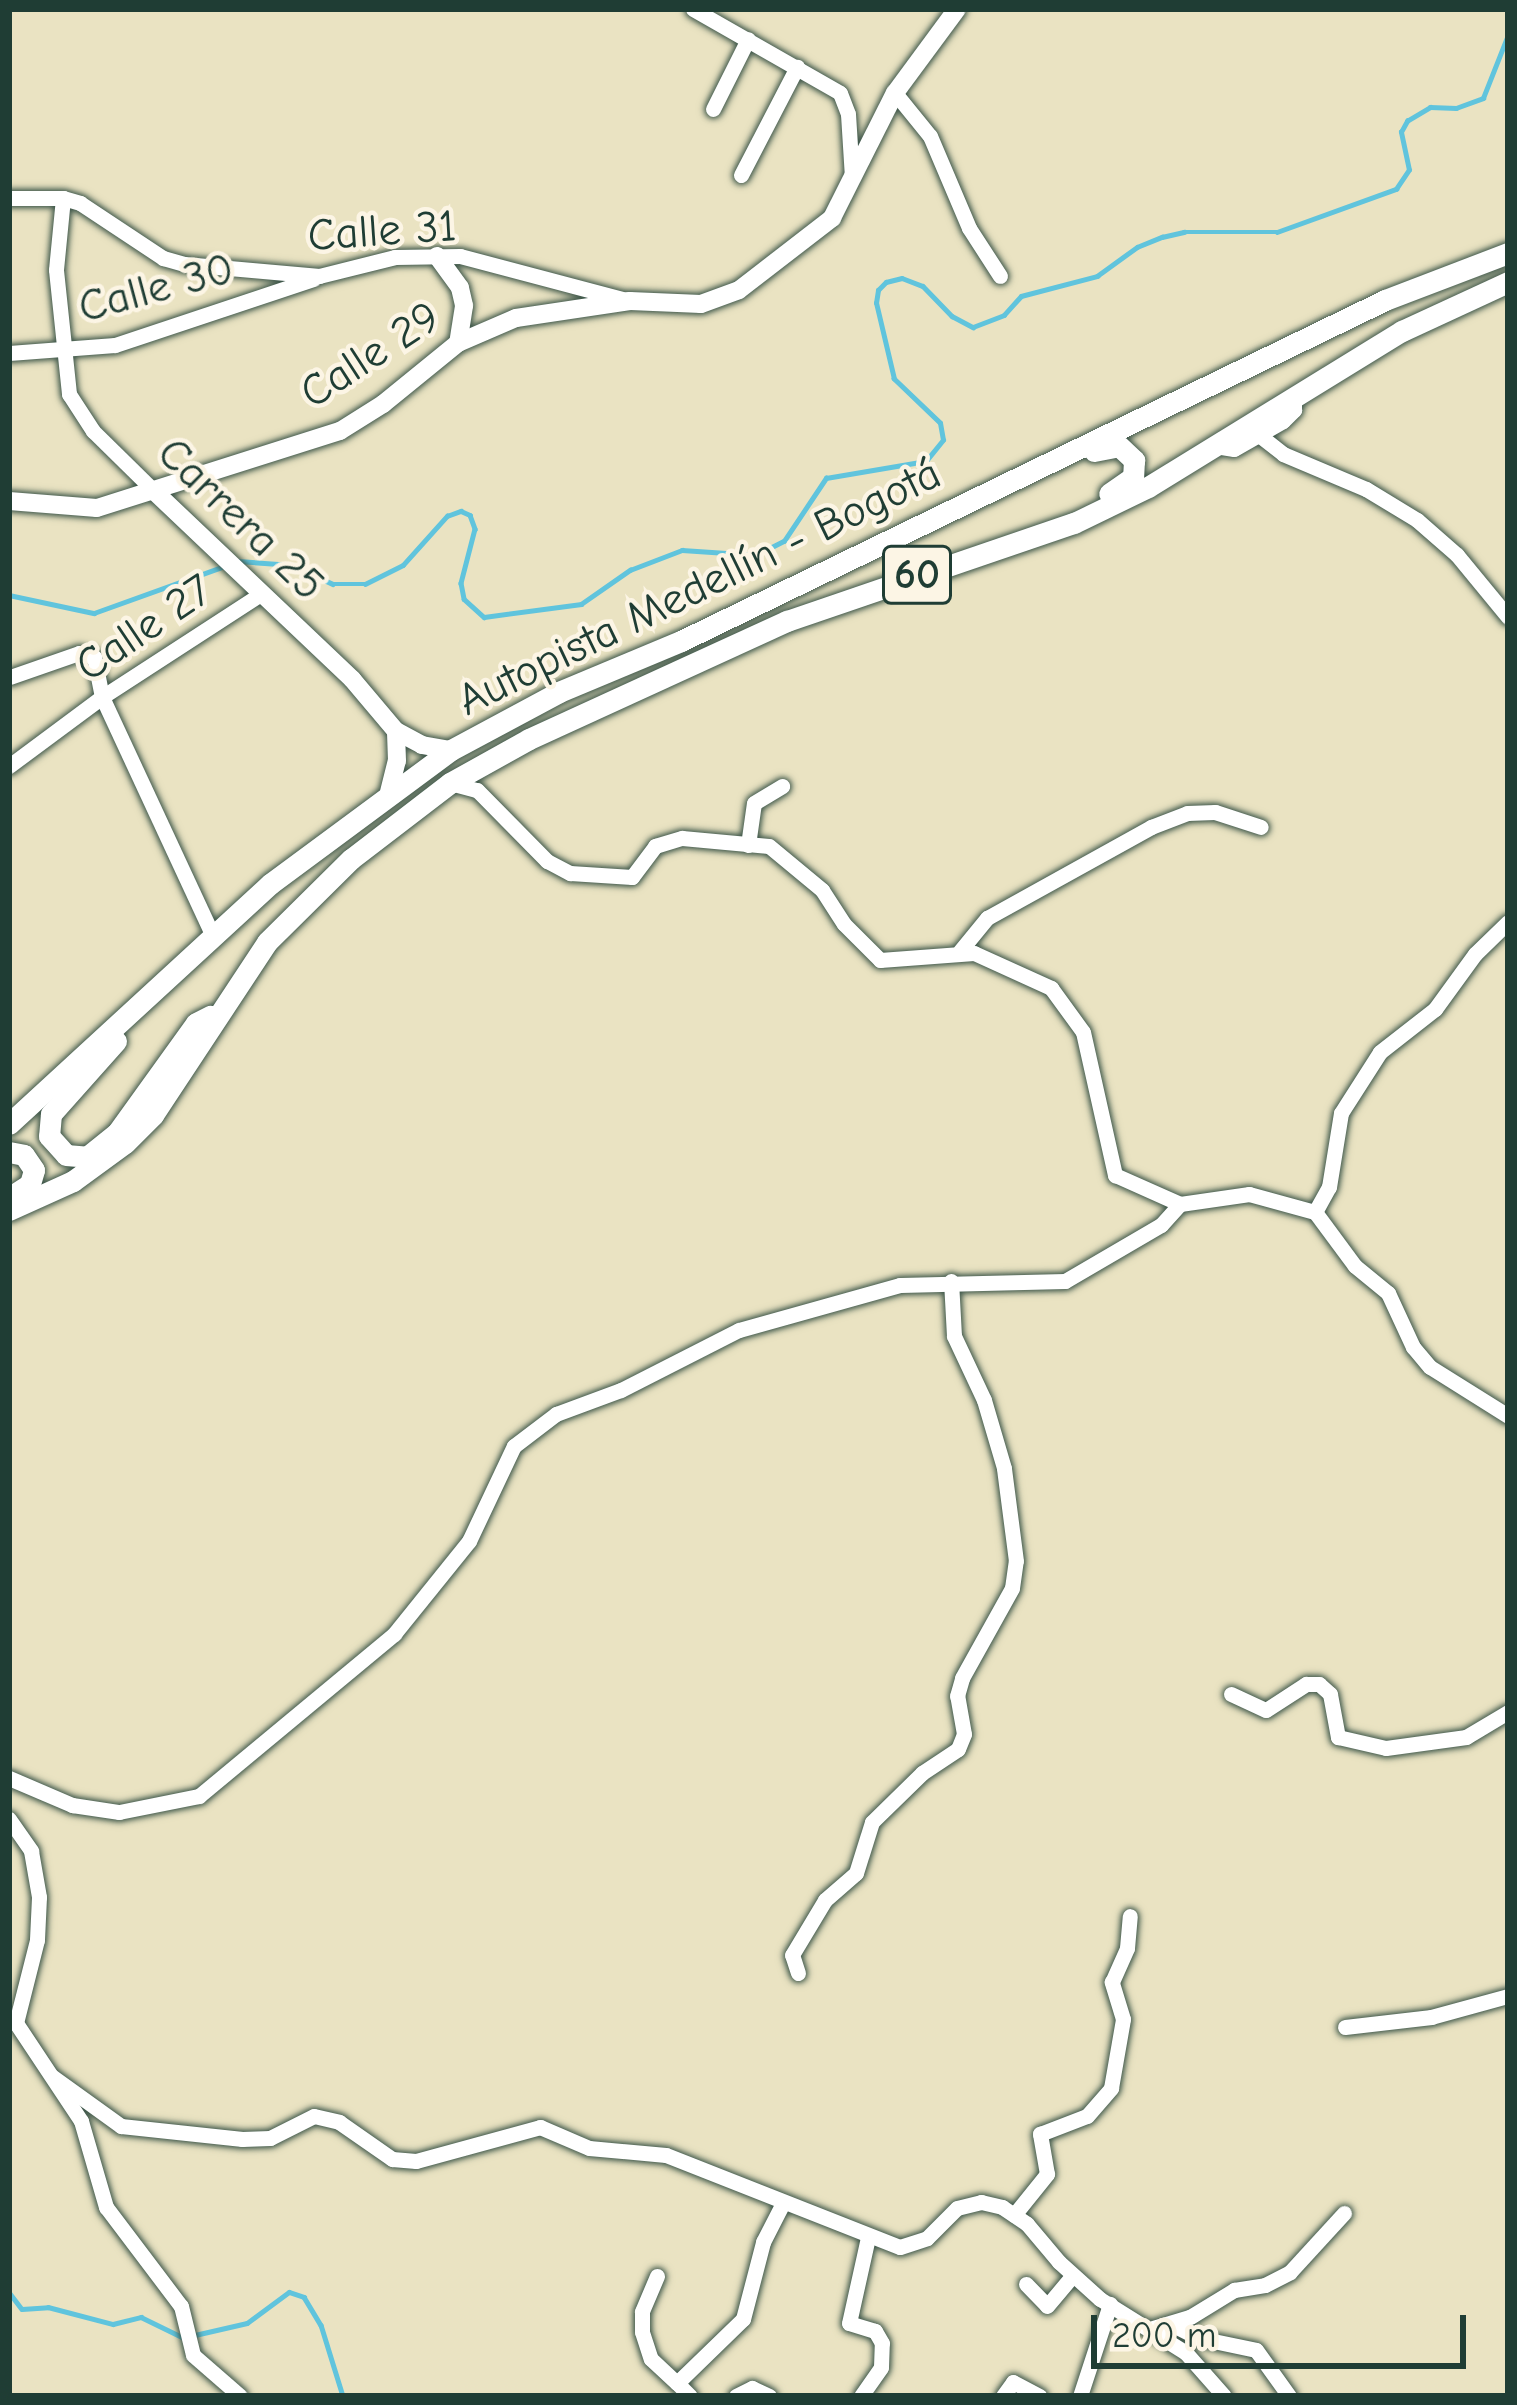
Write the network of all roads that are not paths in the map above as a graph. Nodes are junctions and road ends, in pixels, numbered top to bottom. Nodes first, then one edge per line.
1 (693, 9) edge
2 (957, 9) edge
3 (719, 16) edge
4 (748, 39) junction
5 (797, 67) junction
6 (895, 93) junction
7 (713, 109) dead end
8 (741, 175) dead end
9 (853, 183) junction
10 (9, 198) edge
11 (63, 198) junction
12 (1508, 253) edge
13 (436, 256) junction
14 (320, 276) junction
15 (1000, 277) dead end
16 (1508, 282) edge
17 (631, 301) junction
18 (458, 343) junction
19 (63, 350) junction
20 (9, 353) edge
21 (1294, 398) junction
22 (1259, 435) junction
23 (1215, 446) junction
24 (1001, 484) junction
25 (155, 492) junction
26 (9, 500) edge
27 (987, 554) junction
28 (262, 593) junction
29 (1508, 617) edge
30 (10, 677) edge
31 (101, 697) junction
32 (396, 730) junction
33 (452, 750) junction
34 (9, 766) edge
35 (450, 783) junction
36 (782, 786) dead end
37 (388, 792) junction
38 (1261, 827) dead end
39 (748, 844) junction
40 (1508, 922) edge
41 (213, 936) junction
42 (960, 951) junction
43 (134, 1009) junction
44 (218, 1012) junction
45 (9, 1124) edge
46 (9, 1151) edge
47 (9, 1198) edge
48 (1180, 1204) junction
49 (9, 1210) edge
50 (1315, 1212) junction
51 (951, 1281) junction
52 (1508, 1416) edge
53 (1232, 1694) dead end
54 (1508, 1712) edge
55 (9, 1778) edge
56 (9, 1819) edge
57 (1130, 1916) dead end
58 (798, 1973) dead end
59 (1508, 1996) edge
60 (1346, 2027) dead end
61 (53, 2078) junction
62 (783, 2203) junction
63 (1344, 2213) dead end
64 (1014, 2215) junction
65 (868, 2237) junction
66 (1073, 2275) junction
67 (657, 2276) dead end
68 (1026, 2284) dead end
69 (1110, 2304) junction
70 (1173, 2325) junction
71 (1154, 2328) junction
72 (684, 2390) edge
73 (239, 2396) edge
74 (736, 2396) edge
75 (769, 2396) edge
76 (861, 2396) edge
77 (1003, 2396) edge
78 (1039, 2396) edge
79 (1080, 2396) edge
80 (1224, 2396) edge
81 (1289, 2396) edge

1 - 3 street
2 - 6 main road, Calle 29
3 - 4 street
4 - 5 street
4 - 7 street
5 - 8 street
5 - 9 street
6 - 9 main road, Calle 29
6 - 15 street
9 - 17 main road, Calle 29
10 - 11 street, Calle 31
11 - 14 street, Calle 31
11 - 19 street, Carrera 25
12 - 24 highway, Autopista Medellín - Bogotá / 60
13 - 14 street, Calle 31
13 - 17 street, Calle 31
13 - 18 main road
14 - 19 street, Calle 30
16 - 21 highway, Autopista Medellín - Bogotá / 60
17 - 18 main road, Calle 29
18 - 25 main road, Calle 29
19 - 20 street, Calle 30
19 - 25 street, Carrera 25
21 - 22 street
21 - 23 highway, Autopista Medellín - Bogotá / 60
22 - 23 street
22 - 29 street
23 - 27 highway, Autopista Medellín - Bogotá / 60
24 - 27 highway
24 - 33 highway, Autopista Medellín - Bogotá / 60
25 - 26 main road, Calle 29
25 - 28 main road, Carrera 25
27 - 35 highway, Autopista Medellín - Bogotá / 60
28 - 31 street, Calle 27
28 - 32 main road, Carrera 25
30 - 31 street
31 - 34 street, Calle 27
31 - 41 street
32 - 33 main road, Carrera 25
32 - 37 main road
33 - 37 highway, Autopista Medellín - Bogotá / 60
35 - 39 street
35 - 44 highway, Autopista Medellín - Bogotá / 60
36 - 39 street
37 - 41 highway, Autopista Medellín - Bogotá / 60
38 - 42 street
39 - 42 street
40 - 50 street
41 - 43 highway, Autopista Medellín - Bogotá / 60
42 - 48 street
43 - 44 highway
43 - 45 highway, Autopista Medellín - Bogotá / 60
44 - 49 highway, Autopista Medellín - Bogotá / 60
46 - 47 highway
48 - 50 street
48 - 51 street
50 - 52 street
51 - 55 street
51 - 58 street
53 - 54 street
56 - 61 street
57 - 64 street
59 - 60 street
61 - 62 street
61 - 73 street
62 - 65 street
62 - 72 street
63 - 70 street
64 - 65 street
64 - 66 street
65 - 76 street
66 - 68 street
66 - 69 street
67 - 72 street
69 - 71 street
69 - 79 street
70 - 71 street
70 - 81 street
71 - 80 street
74 - 75 street
77 - 78 street

